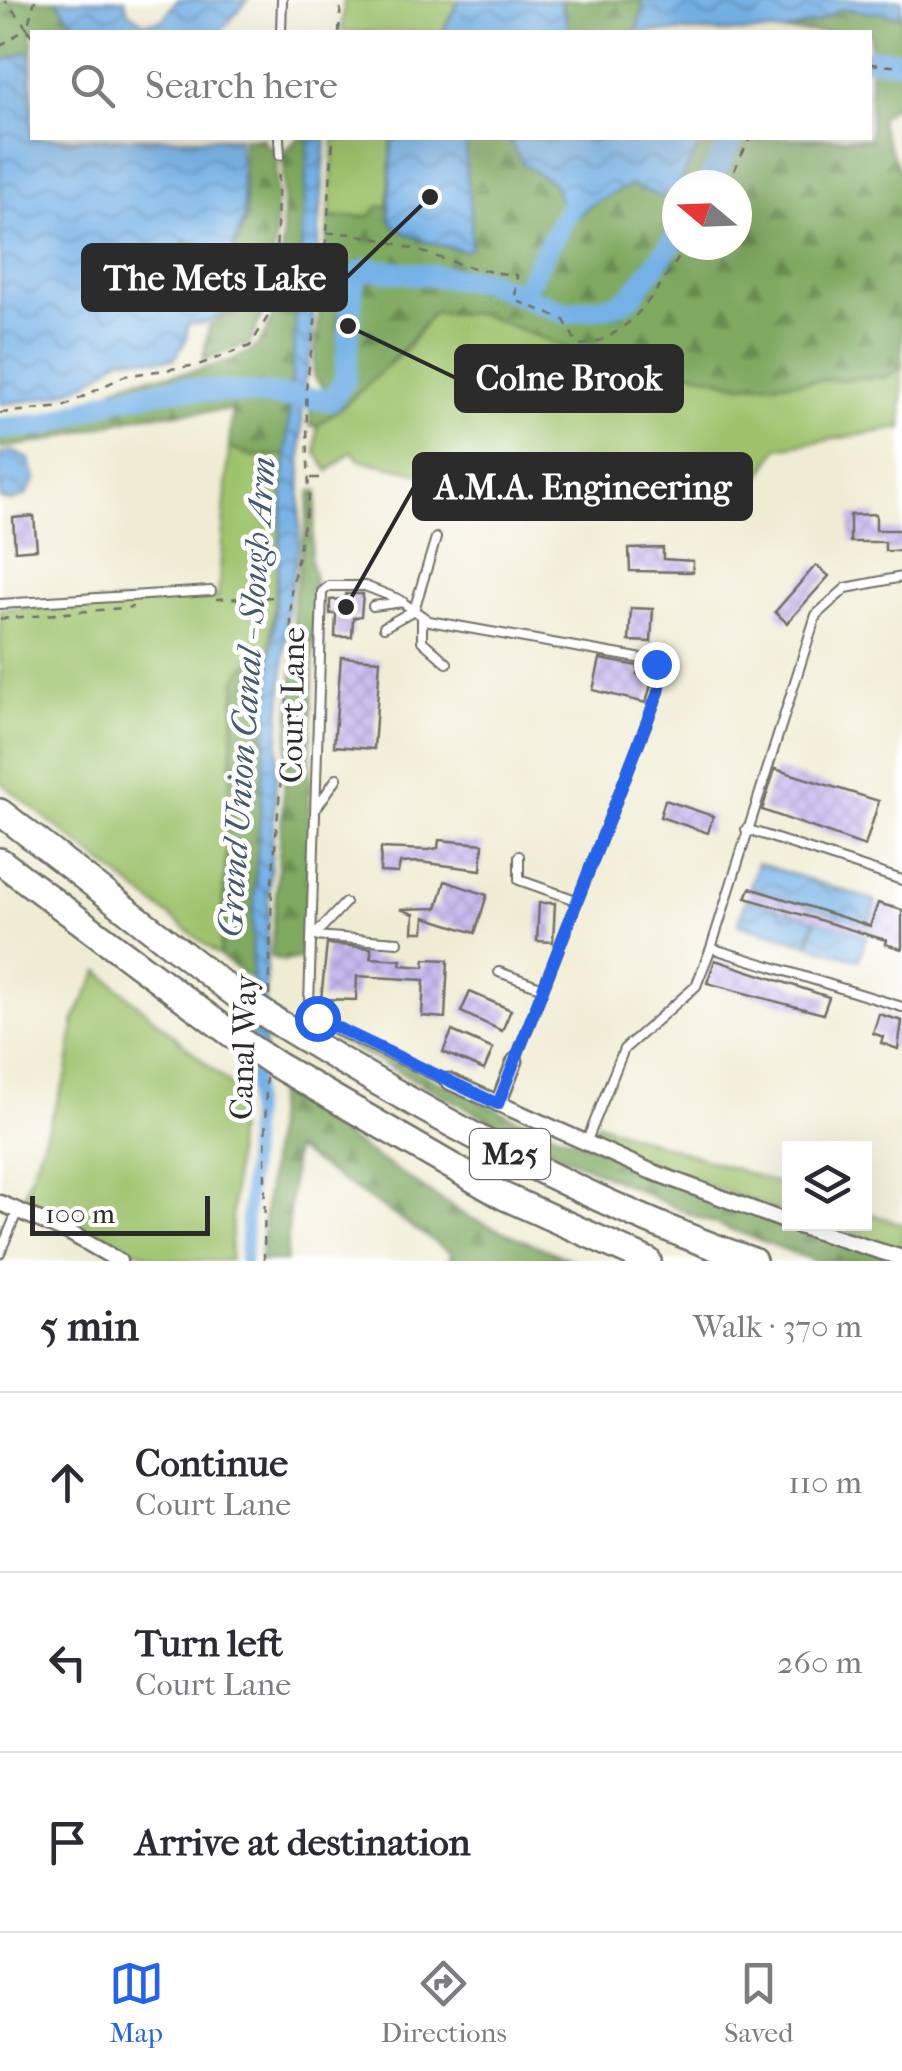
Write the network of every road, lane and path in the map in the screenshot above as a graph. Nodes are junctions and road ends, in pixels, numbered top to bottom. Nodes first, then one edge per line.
1 (5, 0) edge
2 (34, 0) edge
3 (282, 0) edge
4 (341, 0) edge
5 (27, 28) junction
6 (281, 30) edge
7 (339, 30) edge
8 (30, 33) edge
9 (0, 46) edge
10 (872, 64) edge
11 (902, 67) edge
12 (279, 140) edge
13 (332, 140) edge
14 (749, 140) edge
15 (280, 155) joint
16 (734, 170) edge
17 (327, 233) junction
18 (677, 260) edge
19 (0, 412) edge
20 (310, 478) junction
21 (322, 478) dead end
22 (436, 538) dead end
23 (902, 577) edge
24 (322, 578) dead end
25 (323, 590) junction
26 (214, 595) joint
27 (277, 597) dead end
28 (403, 602) junction
29 (0, 604) edge
30 (138, 606) dead end
31 (373, 606) dead end
32 (418, 613) junction
33 (0, 619) edge
34 (384, 627) dead end
35 (447, 663) dead end
36 (338, 778) dead end
37 (317, 807) junction
38 (0, 812) edge
39 (746, 830) junction
40 (518, 856) dead end
41 (0, 861) edge
42 (902, 880) edge
43 (576, 900) junction
44 (344, 903) dead end
45 (314, 936) junction
46 (398, 942) dead end
47 (711, 948) junction
48 (499, 972) dead end
49 (543, 988) junction
50 (269, 996) dead end
51 (902, 1007) edge
52 (515, 1061) joint
53 (271, 1064) junction
54 (448, 1082) joint
55 (498, 1104) junction
56 (586, 1144) junction
57 (0, 1203) edge
58 (18, 1210) junction
59 (782, 1220) edge
60 (816, 1231) edge
61 (0, 1253) edge
62 (902, 1258) edge
63 (119, 1261) edge
64 (264, 1261) edge
65 (648, 1261) edge
66 (753, 1261) edge

1 - 5 path
2 - 5 path
3 - 6 lane
4 - 7 path
5 - 8 path
5 - 9 path
10 - 11 path
12 - 15 lane
13 - 17 path, Canal Way
14 - 16 path
15 - 19 path
17 - 18 path
17 - 20 path, Canal Way
20 - 21 path
20 - 50 path, Canal Way
22 - 32 lane
23 - 39 lane
24 - 25 lane
25 - 28 lane, Court Lane
25 - 37 lane, Court Lane
26 - 27 path
26 - 29 lane
28 - 31 lane
28 - 32 lane, Court Lane
30 - 33 path
32 - 34 lane
32 - 35 lane
32 - 43 lane, Court Lane
36 - 37 lane
37 - 45 lane, Court Lane
38 - 66 highway, M25, bridge
39 - 42 lane
39 - 47 lane
40 - 43 lane
41 - 53 highway, M25, bridge
43 - 49 lane, Court Lane
44 - 45 lane
45 - 46 lane
45 - 54 lane, Court Lane
47 - 51 lane
47 - 56 lane
48 - 49 lane
49 - 52 lane, Court Lane
52 - 55 street
53 - 64 path, Canal Way
53 - 65 highway, M25
54 - 55 street, Court Lane
55 - 56 street, Court Lane
56 - 59 street, Court Lane
57 - 58 street
58 - 61 lane
58 - 63 street
60 - 62 street, Court Lane

